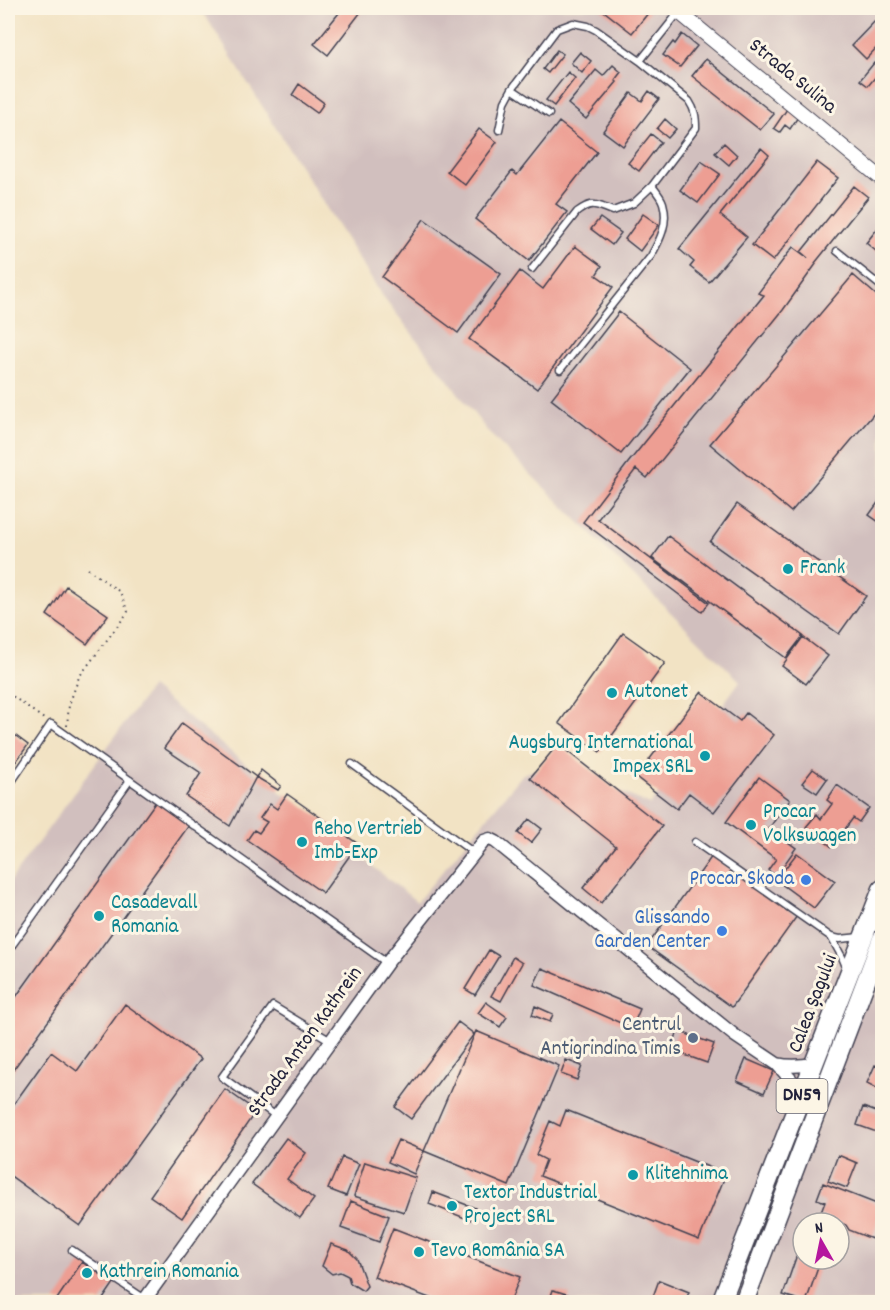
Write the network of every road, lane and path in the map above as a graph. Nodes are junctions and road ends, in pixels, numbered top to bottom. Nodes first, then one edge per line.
1 (677, 10) edge
2 (640, 61) junction
3 (512, 89) junction
4 (549, 114) dead end
5 (499, 130) dead end
6 (882, 179) edge
7 (652, 186) junction
8 (837, 250) dead end
9 (532, 269) dead end
10 (882, 287) edge
11 (560, 370) dead end
12 (88, 569) dead end
13 (8, 693) edge
14 (51, 724) junction
15 (66, 735) junction
16 (352, 764) dead end
17 (130, 780) junction
18 (8, 787) edge
19 (695, 842) dead end
20 (474, 853) junction
21 (882, 890) edge
22 (831, 937) junction
23 (873, 937) edge
24 (8, 951) edge
25 (387, 963) junction
26 (849, 975) junction
27 (331, 1041) junction
28 (777, 1064) junction
29 (814, 1064) junction
30 (802, 1097) junction
31 (276, 1116) junction
32 (72, 1250) dead end
33 (144, 1301) edge
34 (721, 1302) edge
35 (744, 1302) edge

1 - 2 lane
1 - 6 street, Strada Sulina
2 - 3 lane
2 - 7 lane
3 - 4 lane
3 - 5 lane
7 - 9 lane
7 - 11 lane
8 - 10 lane
12 - 15 path
13 - 14 path
14 - 15 lane, Strada Anton Kathrein
14 - 18 lane
15 - 17 lane, Strada Anton Kathrein
16 - 20 lane
17 - 24 lane
17 - 25 lane, Strada Anton Kathrein
19 - 22 lane
20 - 25 street
20 - 28 street
21 - 23 main road, Calea Șagului / DN59
22 - 23 lane
22 - 26 lane
23 - 26 main road, Calea Șagului / DN59
23 - 35 main road, Calea Șagului / DN59
25 - 27 street, Strada Anton Kathrein
26 - 29 main road, Calea Șagului / DN59
27 - 31 street, Strada Anton Kathrein
27 - 31 lane
28 - 29 street
28 - 30 street
29 - 30 main road, Calea Șagului / DN59
30 - 34 main road, Calea Șagului / DN59
31 - 33 street, Strada Anton Kathrein
32 - 33 lane

